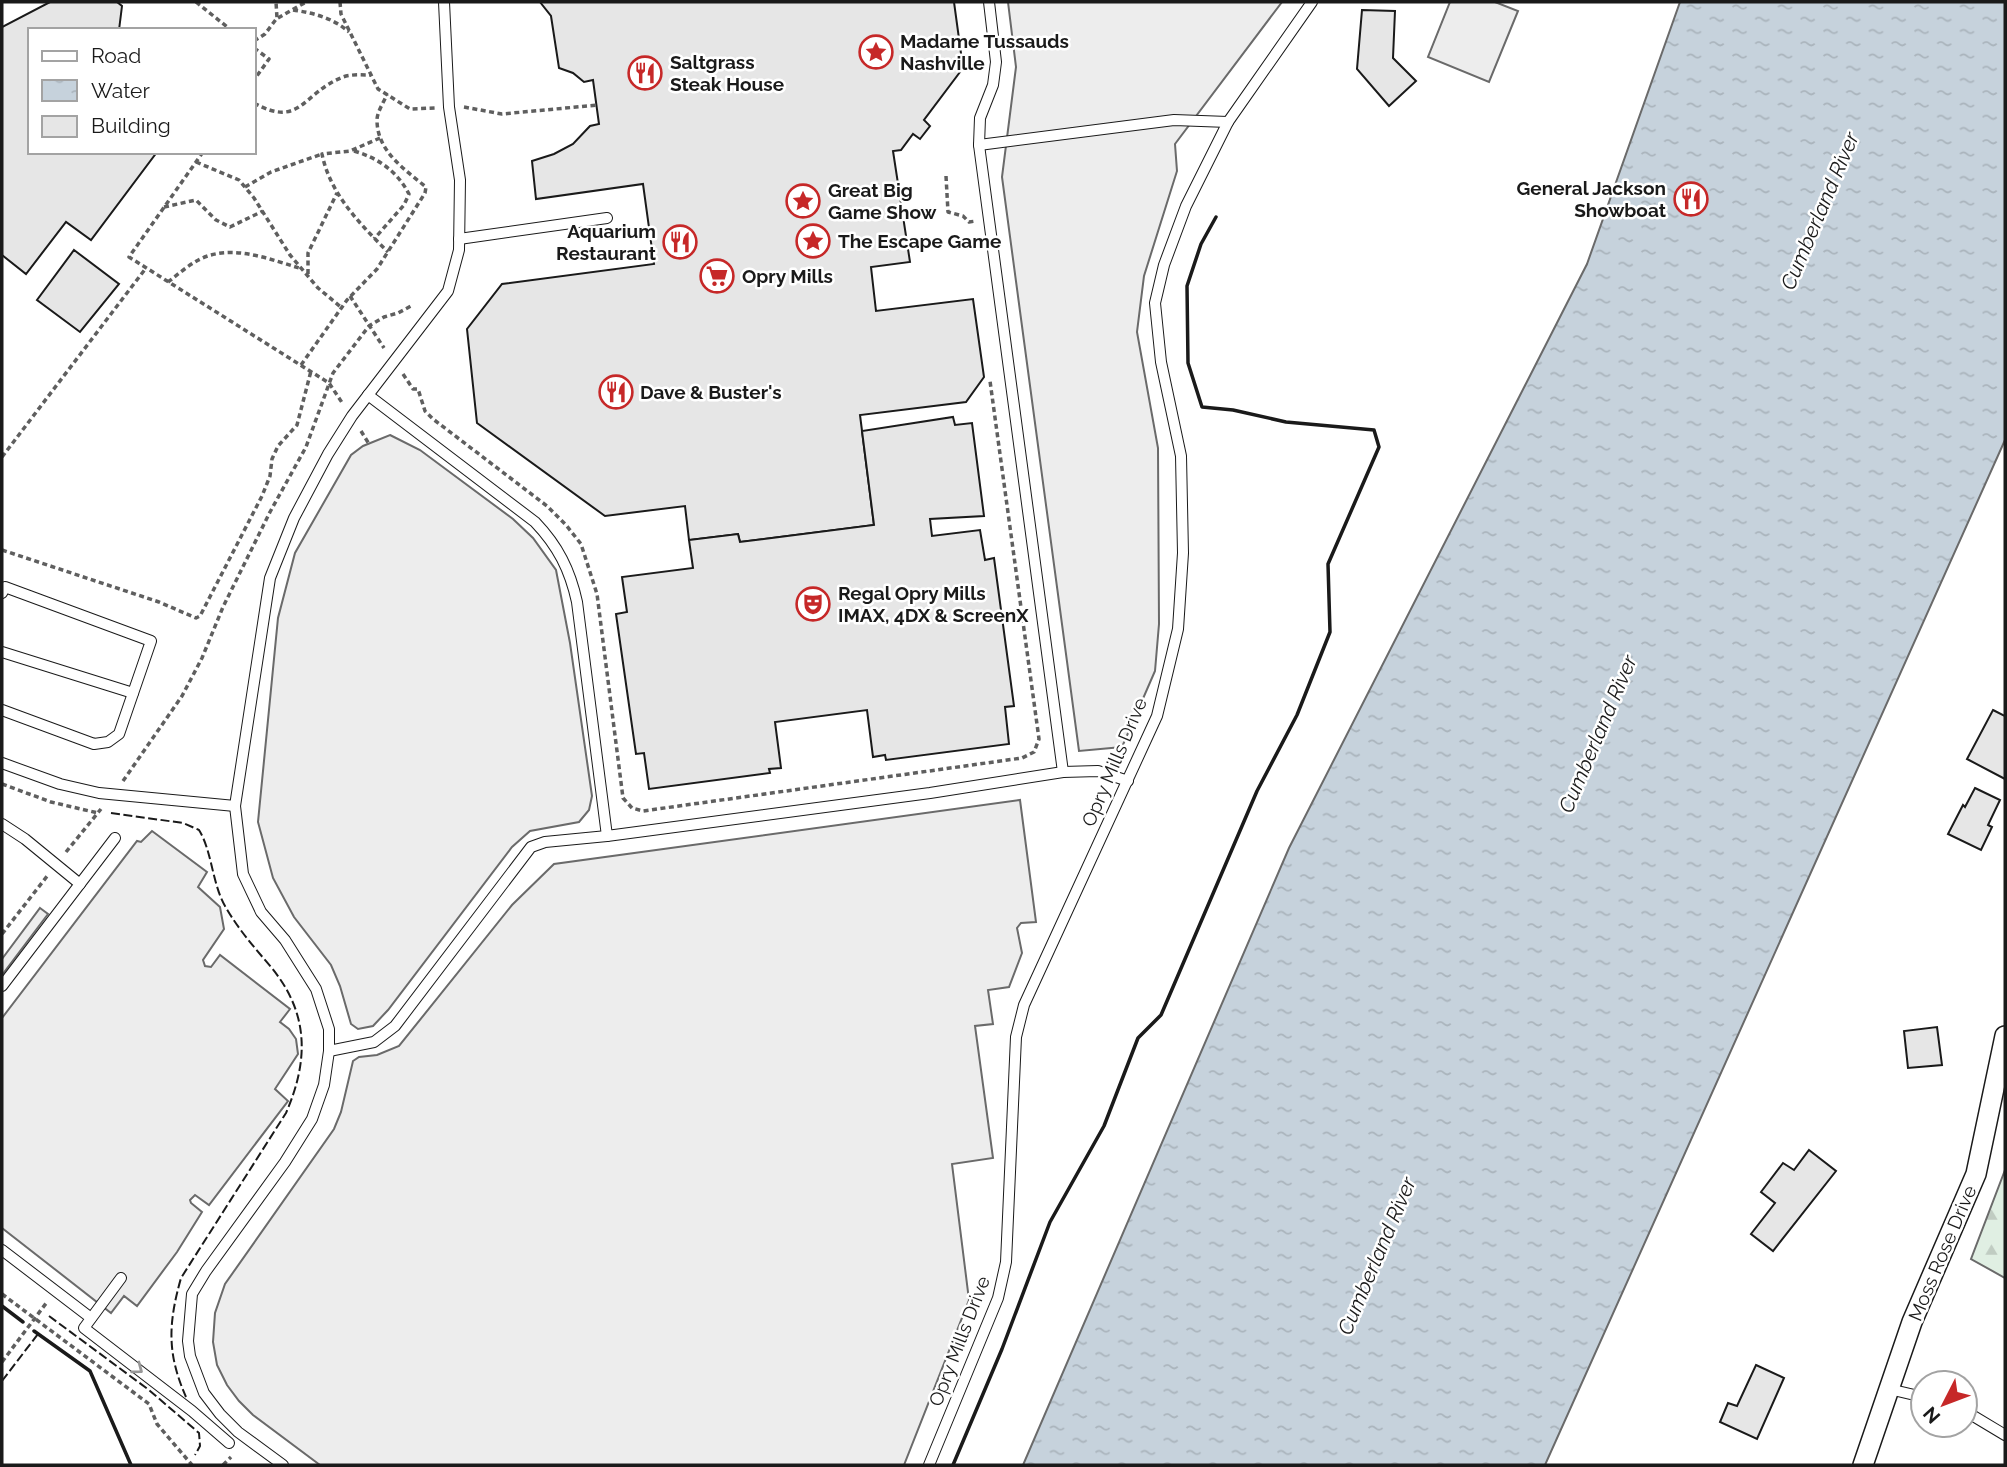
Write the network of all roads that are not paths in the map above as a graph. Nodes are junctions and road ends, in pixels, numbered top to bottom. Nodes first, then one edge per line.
1 (444, 2) edge
2 (989, 2) edge
3 (1312, 2) edge
4 (1228, 122) junction
5 (979, 145) junction
6 (607, 218) dead end
7 (459, 239) junction
8 (368, 395) junction
9 (2, 593) edge
10 (2, 652) edge
11 (133, 693) junction
12 (2, 710) edge
13 (2, 763) edge
14 (1063, 772) junction
15 (1128, 780) junction
16 (235, 806) junction
17 (2, 824) edge
18 (607, 836) junction
19 (115, 838) dead end
20 (80, 884) junction
21 (2, 986) edge
22 (2005, 1036) edge
23 (329, 1051) junction
24 (2, 1250) edge
25 (121, 1278) dead end
26 (91, 1318) junction
27 (1889, 1389) junction
28 (1909, 1394) edge
29 (1979, 1419) edge
30 (2005, 1435) edge
31 (229, 1443) dead end
32 (284, 1465) edge
33 (929, 1465) edge
34 (1863, 1465) edge

1 - 7 lane
2 - 5 lane
3 - 4 lane, Opry Mills Drive
4 - 5 lane
4 - 15 lane, Opry Mills Drive
5 - 14 lane
6 - 7 lane
7 - 8 lane
8 - 16 lane
8 - 18 lane
9 - 11 lane
10 - 11 lane
11 - 12 lane
13 - 16 lane
14 - 15 lane
14 - 18 lane
15 - 33 lane, Opry Mills Drive
16 - 23 lane
17 - 20 lane
18 - 23 lane
19 - 20 lane
20 - 21 lane
22 - 27 street, Moss Rose Drive
23 - 32 lane
24 - 26 lane
25 - 26 lane
26 -> 31 lane
27 - 28 lane
27 - 34 street, Moss Rose Drive
29 - 30 lane

